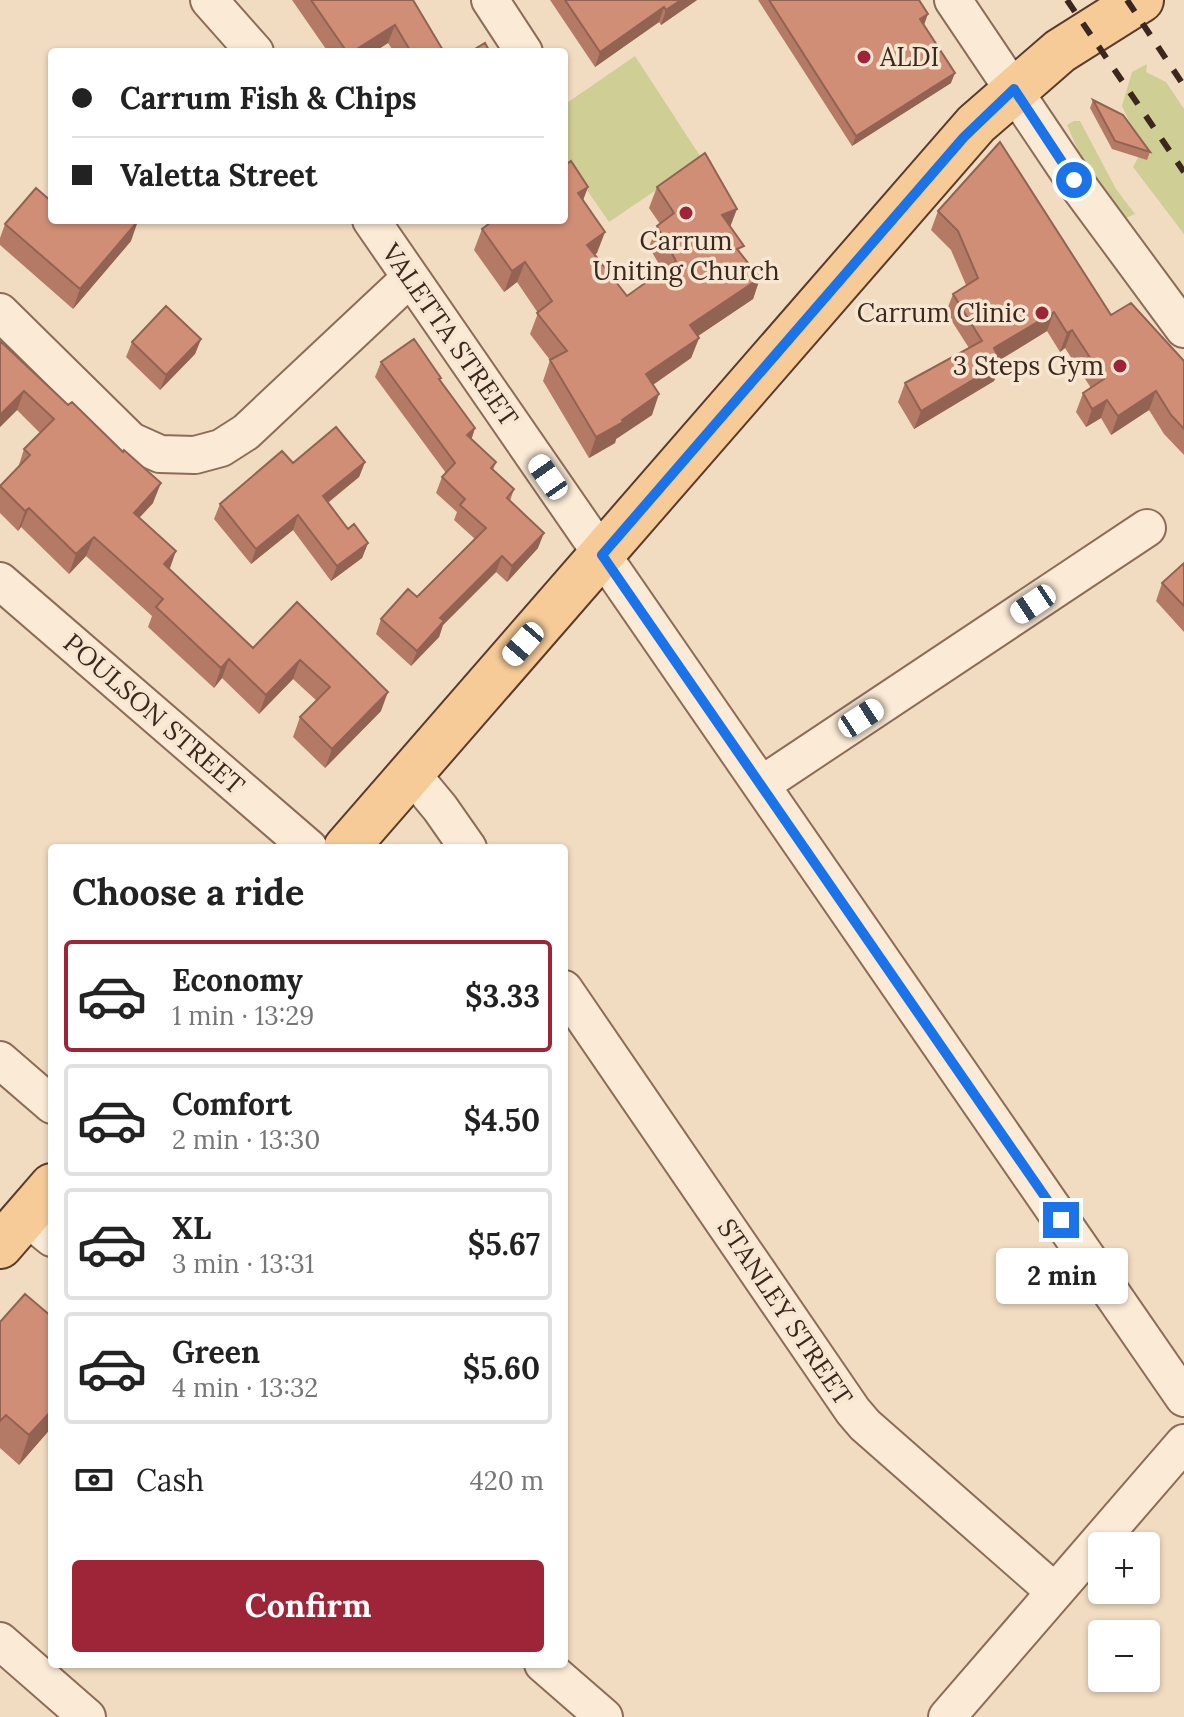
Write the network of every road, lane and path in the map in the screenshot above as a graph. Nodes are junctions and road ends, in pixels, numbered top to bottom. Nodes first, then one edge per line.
1 (209, 0) edge
2 (490, 0) edge
3 (953, 0) edge
4 (1083, 0) edge
5 (1141, 0) edge
6 (251, 48) edge
7 (521, 48) edge
8 (1060, 51) junction
9 (1014, 89) junction
10 (374, 224) edge
11 (410, 278) junction
12 (0, 312) edge
13 (1184, 329) edge
14 (1147, 528) dead end
15 (602, 555) junction
16 (0, 581) edge
17 (411, 773) junction
18 (761, 785) junction
19 (304, 844) edge
20 (349, 844) edge
21 (465, 844) edge
22 (568, 995) edge
23 (0, 1060) edge
24 (48, 1102) edge
25 (1184, 1398) edge
26 (1184, 1443) edge
27 (1055, 1592) junction
28 (0, 1641) edge
29 (548, 1668) edge
30 (87, 1717) edge
31 (604, 1717) edge
32 (947, 1717) edge

1 - 6 street
2 - 7 street
3 - 9 street
4 - 8 main road
5 - 8 main road
8 - 9 main road
9 - 13 street
9 - 15 main road
10 - 11 street, VALETTA STREET
11 - 12 street
11 - 15 street, VALETTA STREET
14 - 18 street
15 - 17 main road
15 - 18 street, VALETTA STREET
16 - 19 street, POULSON STREET
17 - 20 main road
17 - 21 street
18 - 25 street, VALETTA STREET
22 - 27 street, STANLEY STREET
23 - 24 street
26 - 27 street
27 - 32 street
28 - 30 street
29 - 31 street

